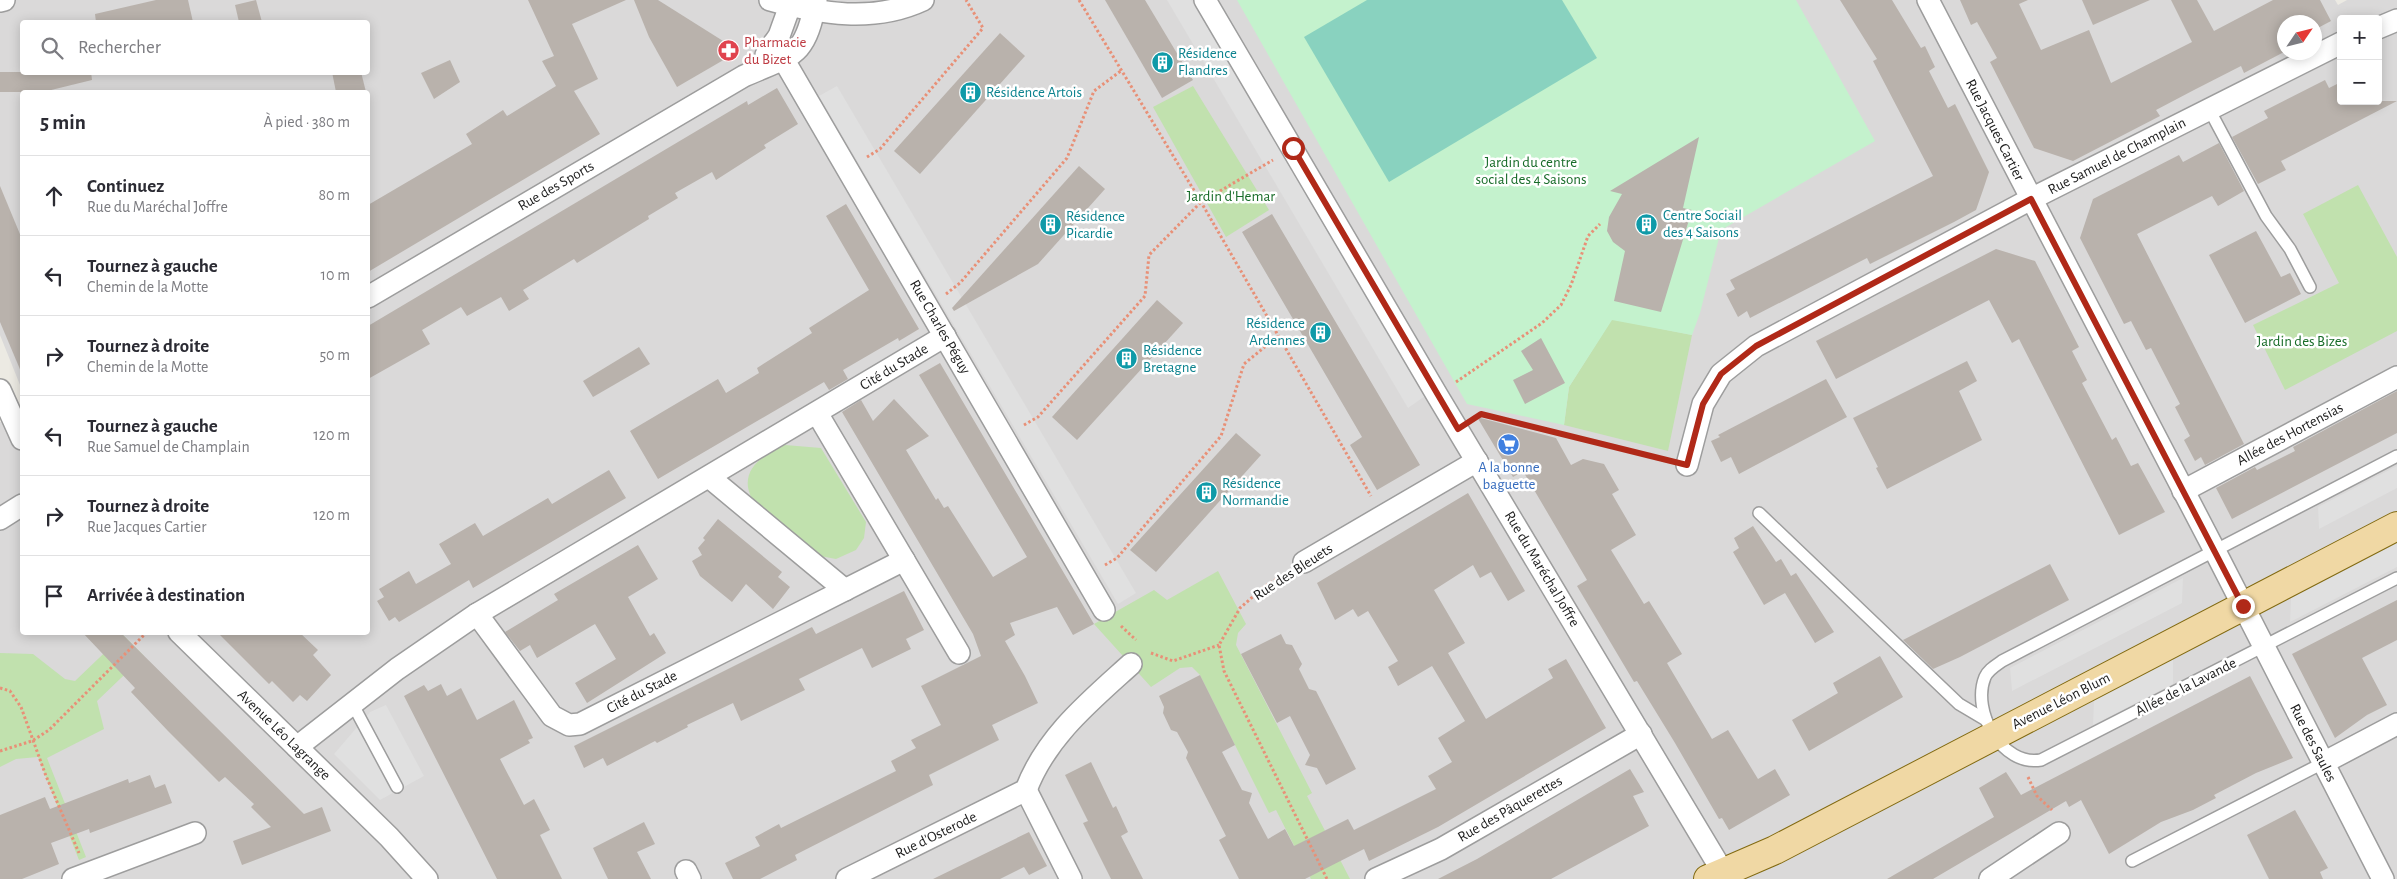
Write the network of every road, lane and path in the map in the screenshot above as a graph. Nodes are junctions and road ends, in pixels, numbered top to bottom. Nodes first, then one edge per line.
1 (4, 0) edge
2 (923, 0) edge
3 (966, 0) edge
4 (1079, 0) edge
5 (1205, 0) edge
6 (1928, 0) edge
7 (0, 1) edge
8 (784, 2) edge
9 (815, 5) edge
10 (2397, 20) edge
11 (2382, 26) edge
12 (2337, 45) edge
13 (779, 51) junction
14 (1122, 70) junction
15 (2209, 109) junction
16 (1293, 148) junction
17 (847, 168) junction
18 (2031, 199) junction
19 (1201, 202) junction
20 (1600, 224) dead end
21 (2310, 287) dead end
22 (370, 296) edge
23 (928, 307) junction
24 (945, 336) junction
25 (1278, 336) junction
26 (2397, 377) edge
27 (0, 390) edge
28 (1437, 395) junction
29 (817, 413) junction
30 (1458, 429) junction
31 (20, 435) edge
32 (1004, 438) junction
33 (2397, 456) edge
34 (1477, 461) junction
35 (1687, 465) joint
36 (709, 478) junction
37 (2183, 491) junction
38 (20, 506) edge
39 (2397, 507) edge
40 (1759, 513) dead end
41 (1382, 516) junction
42 (0, 519) edge
43 (2397, 526) edge
44 (2215, 551) junction
45 (904, 560) junction
46 (1304, 562) joint
47 (1086, 578) junction
48 (2397, 578) edge
49 (845, 590) junction
50 (2239, 599) junction
51 (1104, 610) joint
52 (477, 614) junction
53 (144, 635) edge
54 (182, 635) edge
55 (1219, 645) junction
56 (2264, 646) junction
57 (1148, 651) junction
58 (959, 653) dead end
59 (1131, 664) joint
60 (0, 688) edge
61 (352, 703) junction
62 (2397, 724) edge
63 (1991, 727) junction
64 (1641, 734) junction
65 (32, 741) junction
66 (297, 747) junction
67 (0, 751) edge
68 (2019, 759) junction
69 (2323, 762) junction
70 (396, 787) dead end
71 (1026, 790) junction
72 (195, 833) dead end
73 (2060, 833) joint
74 (389, 837) junction
75 (2132, 861) dead end
76 (80, 876) edge
77 (1719, 876) edge
78 (427, 879) edge
79 (442, 879) edge
80 (847, 879) edge
81 (1071, 879) edge
82 (1327, 879) edge
83 (1376, 879) edge
84 (1990, 879) edge
85 (2383, 879) edge

1 - 7 street
2 - 9 street
3 - 17 path
4 - 14 path
5 - 16 street, Rue du Maréchal Joffre
6 - 18 street, Rue Jacques Cartier
8 - 9 street
8 - 13 street
9 - 13 street, Rue des Sports
10 - 11 street
12 - 15 street, Rue Samuel de Champlain
13 - 17 street, Rue Charles Péguy
13 - 22 street, Rue des Sports
14 - 19 path
14 - 23 path
15 - 18 street, Rue Samuel de Champlain
15 - 21 lane
16 - 19 path
16 - 28 street, Rue du Maréchal Joffre
17 - 23 street, Rue Charles Péguy
18 - 35 street, Rue Samuel de Champlain
18 - 37 street, Rue Jacques Cartier
19 - 25 path
19 - 32 path
20 - 28 path
23 - 24 street, Rue Charles Péguy
24 - 29 street, Cité du Stade
24 - 32 street, Rue Charles Péguy
25 - 41 path
25 - 47 path
26 - 37 street, Allée des Hortensias
27 - 31 street
28 - 30 street, Rue du Maréchal Joffre
29 - 36 street, Cité du Stade
29 - 45 street
30 - 34 street, Rue du Maréchal Joffre
30 - 35 path
32 - 47 street, Rue Charles Péguy
33 - 44 lane
34 - 41 street, Rue des Bleuets
34 - 64 street, Rue du Maréchal Joffre
36 - 49 street
36 - 52 street, Cité du Stade
37 - 44 street, Rue Jacques Cartier
38 - 42 street
39 - 50 main road, Avenue Léon Blum
40 - 63 lane
41 - 46 street, Rue des Bleuets
43 - 50 main road, Avenue Léon Blum
44 - 50 street, Rue Jacques Cartier
44 - 63 lane
45 - 49 street, Cité du Stade
45 - 58 street
46 - 55 path, Rue des Bleuets
47 - 51 street, Rue Charles Péguy
48 - 56 lane, Allée de la Lavande
49 - 52 street, Cité du Stade
50 - 56 street, Rue des Saules
50 - 63 main road, Avenue Léon Blum
51 - 57 path
52 - 61 street, Cité du Stade
53 - 65 path
54 - 66 street, Avenue Léo Lagrange
55 - 57 path
55 - 82 path
56 - 68 lane, Allée de la Lavande
56 - 69 street, Rue des Saules
57 - 59 path
59 - 71 street
60 - 65 path
61 - 66 street, Cité du Stade
61 - 70 lane
62 - 69 street
63 - 68 lane
63 - 77 main road, Avenue Léon Blum
64 - 77 street, Rue du Maréchal Joffre
64 - 83 street, Rue des Pâquerettes
65 - 67 path
65 - 76 path
66 - 74 street, Avenue Léo Lagrange
68 - 73 path
69 - 75 lane
69 - 85 street, Rue des Saules
71 - 80 street, Rue d'Osterode
71 - 81 street
72 - 76 street
73 - 84 street
74 - 78 street, Avenue Léo Lagrange
74 - 79 street, Avenue Léo Lagrange

